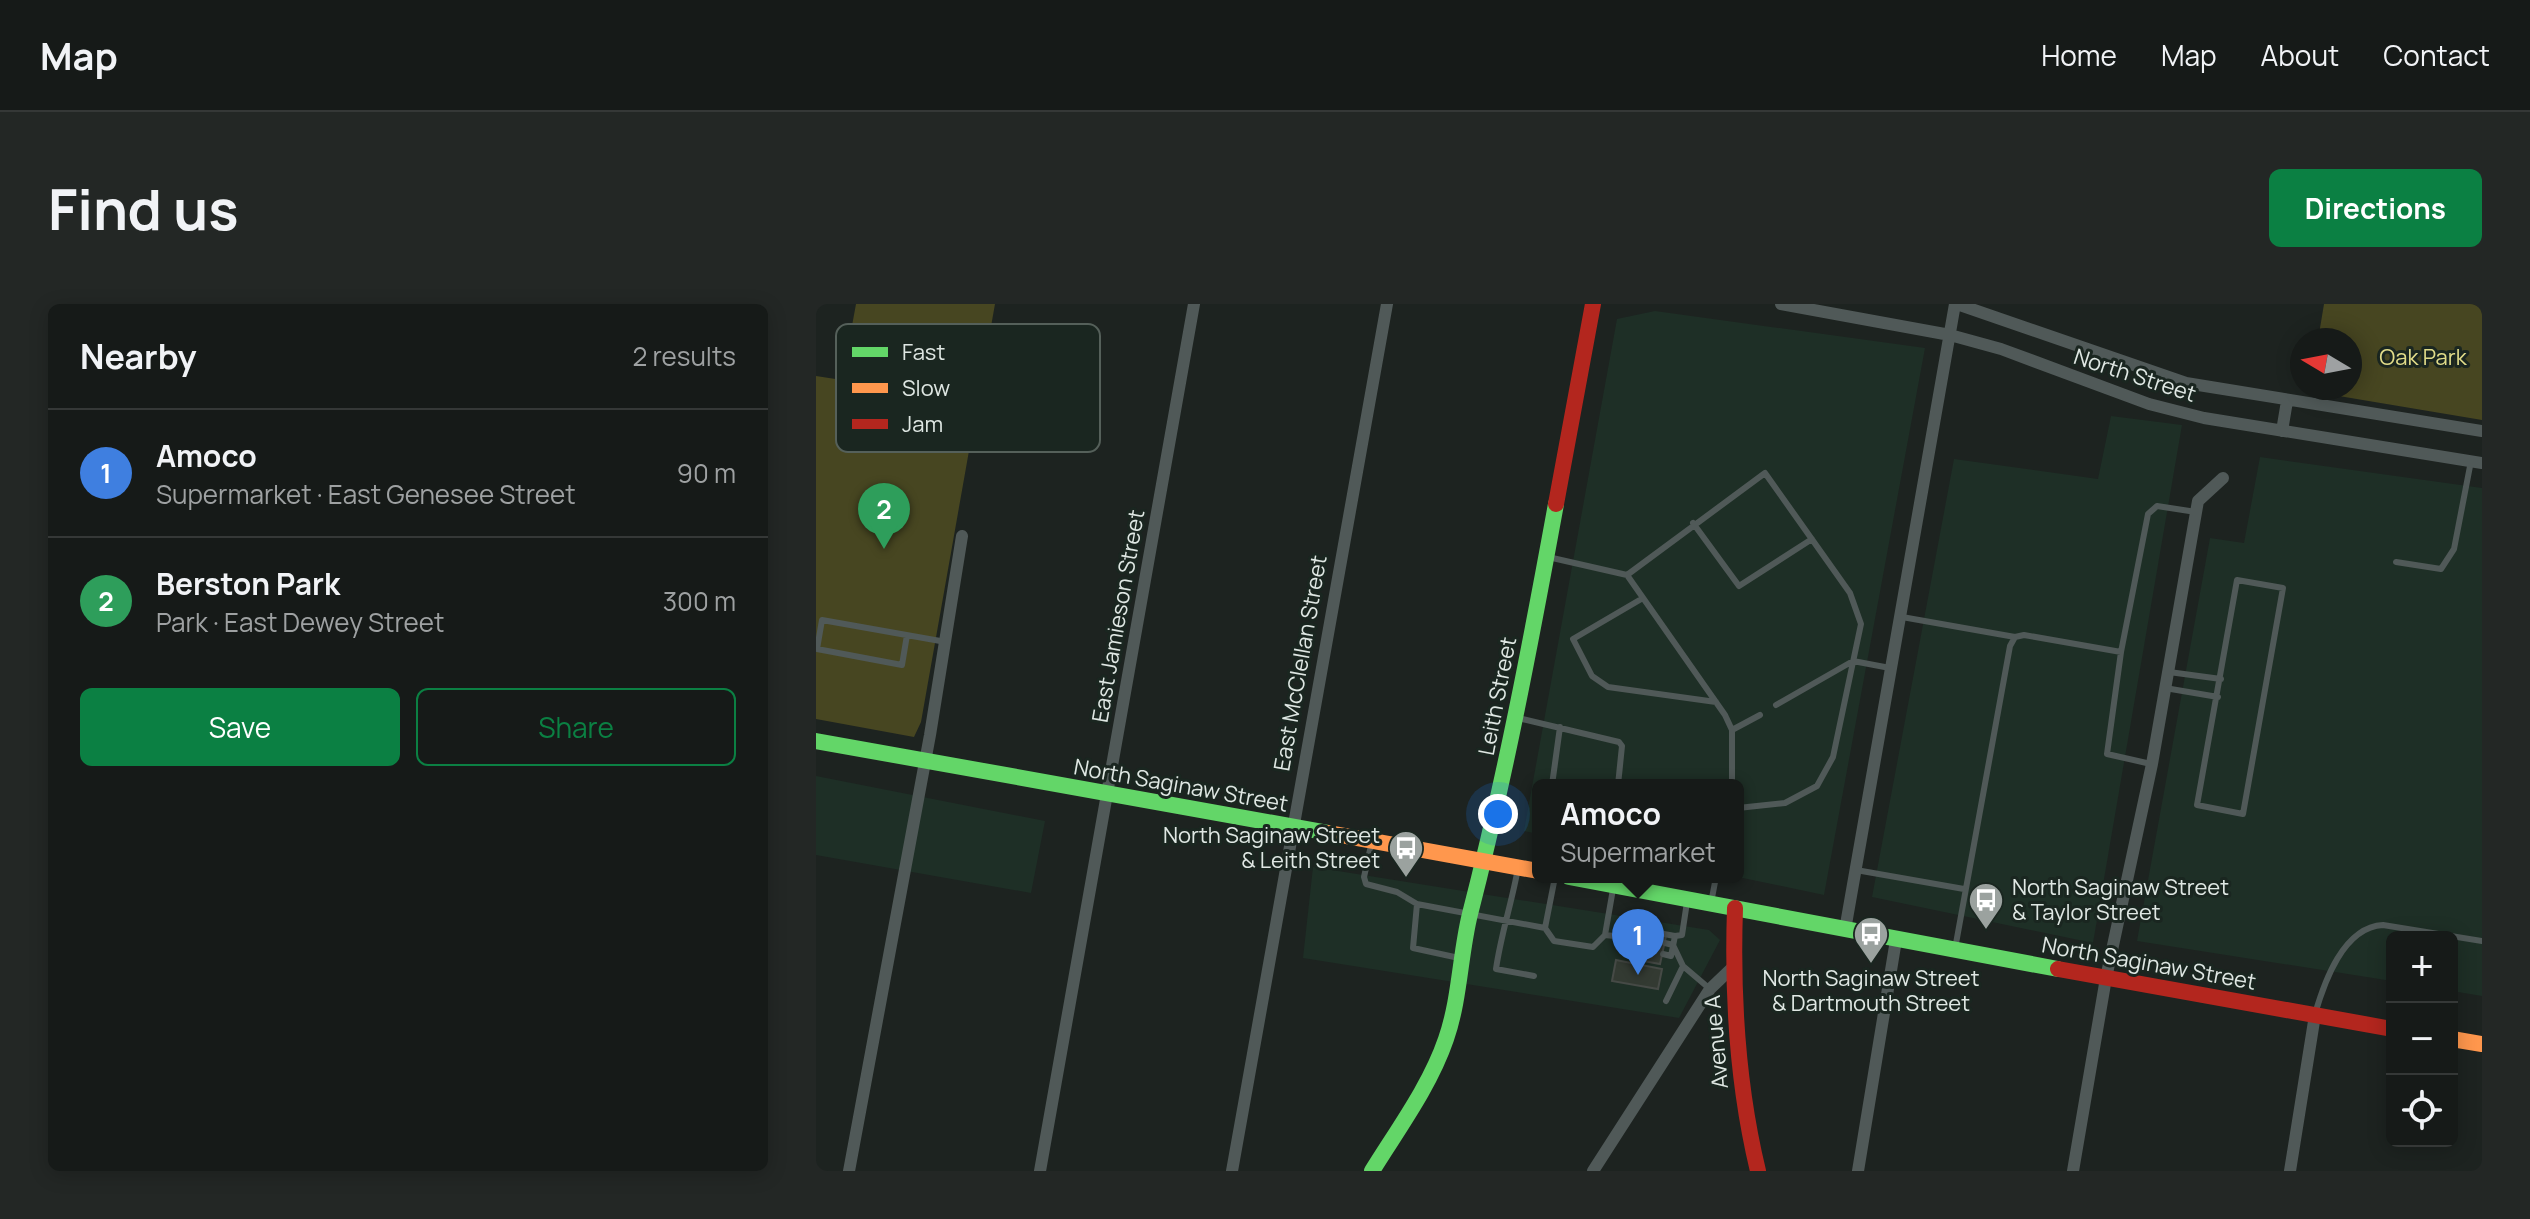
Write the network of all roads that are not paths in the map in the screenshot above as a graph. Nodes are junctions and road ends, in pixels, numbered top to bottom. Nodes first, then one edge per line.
1 (1194, 304) edge
2 (1387, 304) edge
3 (1593, 304) edge
4 (1781, 304) edge
5 (1959, 304) edge
6 (1950, 335) junction
7 (2287, 401) junction
8 (2282, 431) junction
9 (2482, 431) edge
10 (2476, 462) edge
11 (2223, 478) dead end
12 (2196, 512) junction
13 (1693, 523) junction
14 (962, 536) dead end
15 (1812, 539) junction
16 (1546, 557) junction
17 (2396, 562) dead end
18 (1627, 575) junction
19 (1643, 598) junction
20 (1902, 617) junction
21 (819, 619) edge
22 (907, 635) junction
23 (2015, 637) junction
24 (946, 642) junction
25 (2121, 652) junction
26 (1853, 661) junction
27 (1893, 668) junction
28 (2168, 672) junction
29 (2221, 679) junction
30 (2165, 688) junction
31 (2218, 697) junction
32 (1716, 702) junction
33 (1776, 705) dead end
34 (1760, 715) dead end
35 (1517, 717) junction
36 (1560, 727) junction
37 (1732, 730) junction
38 (816, 741) edge
39 (925, 760) junction
40 (2152, 764) junction
41 (1553, 779) edge
42 (1619, 779) edge
43 (1733, 779) edge
44 (1107, 794) junction
45 (1744, 807) edge
46 (1295, 827) junction
47 (1372, 841) junction
48 (1486, 862) junction
49 (1518, 868) junction
50 (1532, 870) edge
51 (1856, 870) junction
52 (1554, 883) edge
53 (1605, 883) edge
54 (1610, 883) edge
55 (1715, 883) edge
56 (1964, 889) junction
57 (1688, 899) junction
58 (1711, 903) junction
59 (1417, 904) junction
60 (1735, 908) junction
61 (1470, 915) junction
62 (1508, 922) junction
63 (1545, 928) junction
64 (1845, 930) junction
65 (1605, 935) junction
66 (1675, 936) junction
67 (1623, 937) junction
68 (1642, 939) dead end
69 (1896, 940) junction
70 (2482, 941) edge
71 (1665, 943) dead end
72 (1673, 945) junction
73 (1640, 951) dead end
74 (1954, 951) junction
75 (1663, 954) dead end
76 (1463, 959) junction
77 (1683, 966) junction
78 (1733, 967) junction
79 (1534, 976) dead end
80 (2106, 978) junction
81 (1710, 989) junction
82 (1666, 1001) dead end
83 (2315, 1015) junction
84 (2386, 1028) edge
85 (2458, 1040) edge
86 (2482, 1044) edge
87 (849, 1171) edge
88 (1040, 1171) edge
89 (1232, 1171) edge
90 (1372, 1171) edge
91 (1593, 1171) edge
92 (1758, 1171) edge
93 (1858, 1171) edge
94 (2073, 1171) edge
95 (2290, 1171) edge

1 - 44 street, East Jamieson Street
2 - 46 street, East McClellan Street
3 - 16 main road, Leith Street
4 - 6 street, North Street
5 - 6 street
5 - 7 street, North Street
6 - 8 street, North Street
6 - 20 street
7 - 8 street
7 - 9 street, North Street
8 - 10 street, North Street
10 - 17 lane
11 - 12 street
12 - 25 lane
12 - 28 street
13 - 15 lane
13 - 15 lane
13 - 18 lane
14 - 24 street
15 - 26 lane
16 - 18 lane
16 - 35 main road, Leith Street
18 - 19 lane
19 - 32 lane
19 - 32 lane
20 - 23 lane
20 - 27 street
21 - 22 lane
21 - 22 lane
22 - 24 lane
23 - 25 lane
23 - 56 lane
24 - 39 street
25 - 40 lane
26 - 27 lane
26 - 33 lane
26 - 45 lane
27 - 51 street
28 - 29 lane
28 - 30 street
29 - 31 lane
29 - 31 lane
30 - 31 lane
30 - 40 street
32 - 37 lane
34 - 37 lane
35 - 36 lane
35 - 48 main road, Leith Street
36 - 41 lane
36 - 42 lane
37 - 43 lane
38 - 39 main road, North Saginaw Street
39 - 44 main road, North Saginaw Street
39 - 87 street
40 - 80 street
44 - 46 main road, North Saginaw Street
44 - 88 street, East Jamieson Street
46 - 47 main road, North Saginaw Street
46 - 89 street, East McClellan Street
47 - 48 main road, North Saginaw Street
47 - 59 lane
48 - 49 main road, North Saginaw Street
48 - 61 main road, Leith Street
49 - 50 main road, North Saginaw Street
49 - 62 lane
51 - 56 lane
51 - 64 street
52 - 63 lane
53 - 65 lane
54 - 57 main road, North Saginaw Street
55 - 58 lane
56 - 74 lane
57 - 58 main road, North Saginaw Street
57 - 66 lane
58 - 60 main road, North Saginaw Street
59 - 61 lane
59 - 76 lane
60 - 64 main road, North Saginaw Street
60 - 78 main road, Avenue A
61 - 62 lane
61 - 76 main road, Leith Street
62 - 63 lane
62 - 79 lane
63 - 65 lane
64 - 69 main road, North Saginaw Street
65 - 67 lane
66 - 67 lane
66 - 72 lane
67 - 68 lane
67 - 73 lane
69 - 74 main road, North Saginaw Street
69 - 93 street
70 - 83 lane
71 - 72 lane
72 - 75 lane
72 - 77 lane
74 - 80 main road, North Saginaw Street
76 - 90 main road, Leith Street
77 - 81 lane
77 - 82 lane
78 - 81 street
78 - 92 main road, Avenue A
80 - 83 main road, North Saginaw Street
80 - 94 street
81 - 91 street
83 - 84 main road, North Saginaw Street
83 - 95 street
85 - 86 main road

